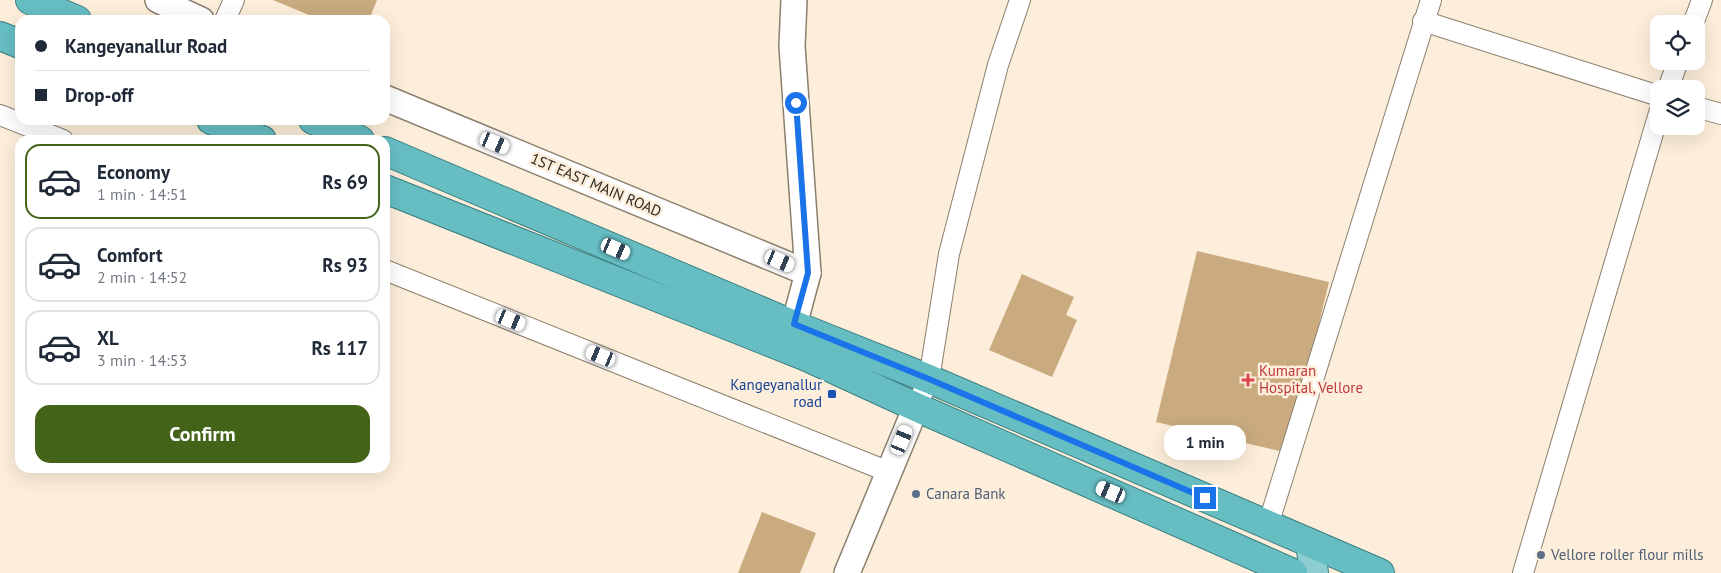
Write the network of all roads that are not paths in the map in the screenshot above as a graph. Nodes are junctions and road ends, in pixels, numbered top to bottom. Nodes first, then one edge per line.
1 (30, 0) edge
2 (158, 0) edge
3 (234, 0) edge
4 (794, 0) edge
5 (1020, 0) edge
6 (1431, 0) edge
7 (1702, 0) edge
8 (65, 15) edge
9 (190, 15) edge
10 (227, 15) edge
11 (1696, 15) edge
12 (1423, 21) junction
13 (0, 36) edge
14 (15, 42) edge
15 (1650, 93) edge
16 (390, 100) edge
17 (1705, 110) edge
18 (1721, 114) edge
19 (0, 115) edge
20 (15, 121) edge
21 (25, 125) edge
22 (224, 125) edge
23 (325, 125) edge
24 (50, 135) edge
25 (249, 135) edge
26 (348, 135) edge
27 (1652, 135) edge
28 (390, 153) edge
29 (390, 191) edge
30 (390, 272) edge
31 (808, 273) junction
32 (789, 336) junction
33 (929, 379) junction
34 (916, 407) junction
35 (889, 472) junction
36 (1268, 525) junction
37 (1310, 543) junction
38 (846, 573) edge
39 (1293, 573) edge
40 (1314, 573) edge
41 (1380, 573) edge
42 (1523, 573) edge

1 - 8 highway
2 - 9 street
3 - 10 street
4 - 31 street
5 - 33 street
6 - 12 street
7 - 11 street
12 - 15 street
12 - 36 street
13 - 14 highway
16 - 31 street, 1ST EAST MAIN ROAD
17 - 18 street
19 - 20 street
21 - 24 street
22 - 25 highway
23 - 26 highway
27 - 42 street
28 - 32 highway
29 - 32 highway
30 - 35 street
31 - 32 street
32 - 33 highway
32 - 34 highway
33 - 34 street
33 - 36 highway
34 - 35 street
34 - 39 highway
35 - 38 street
36 - 37 highway
37 - 40 main road
37 - 41 highway

